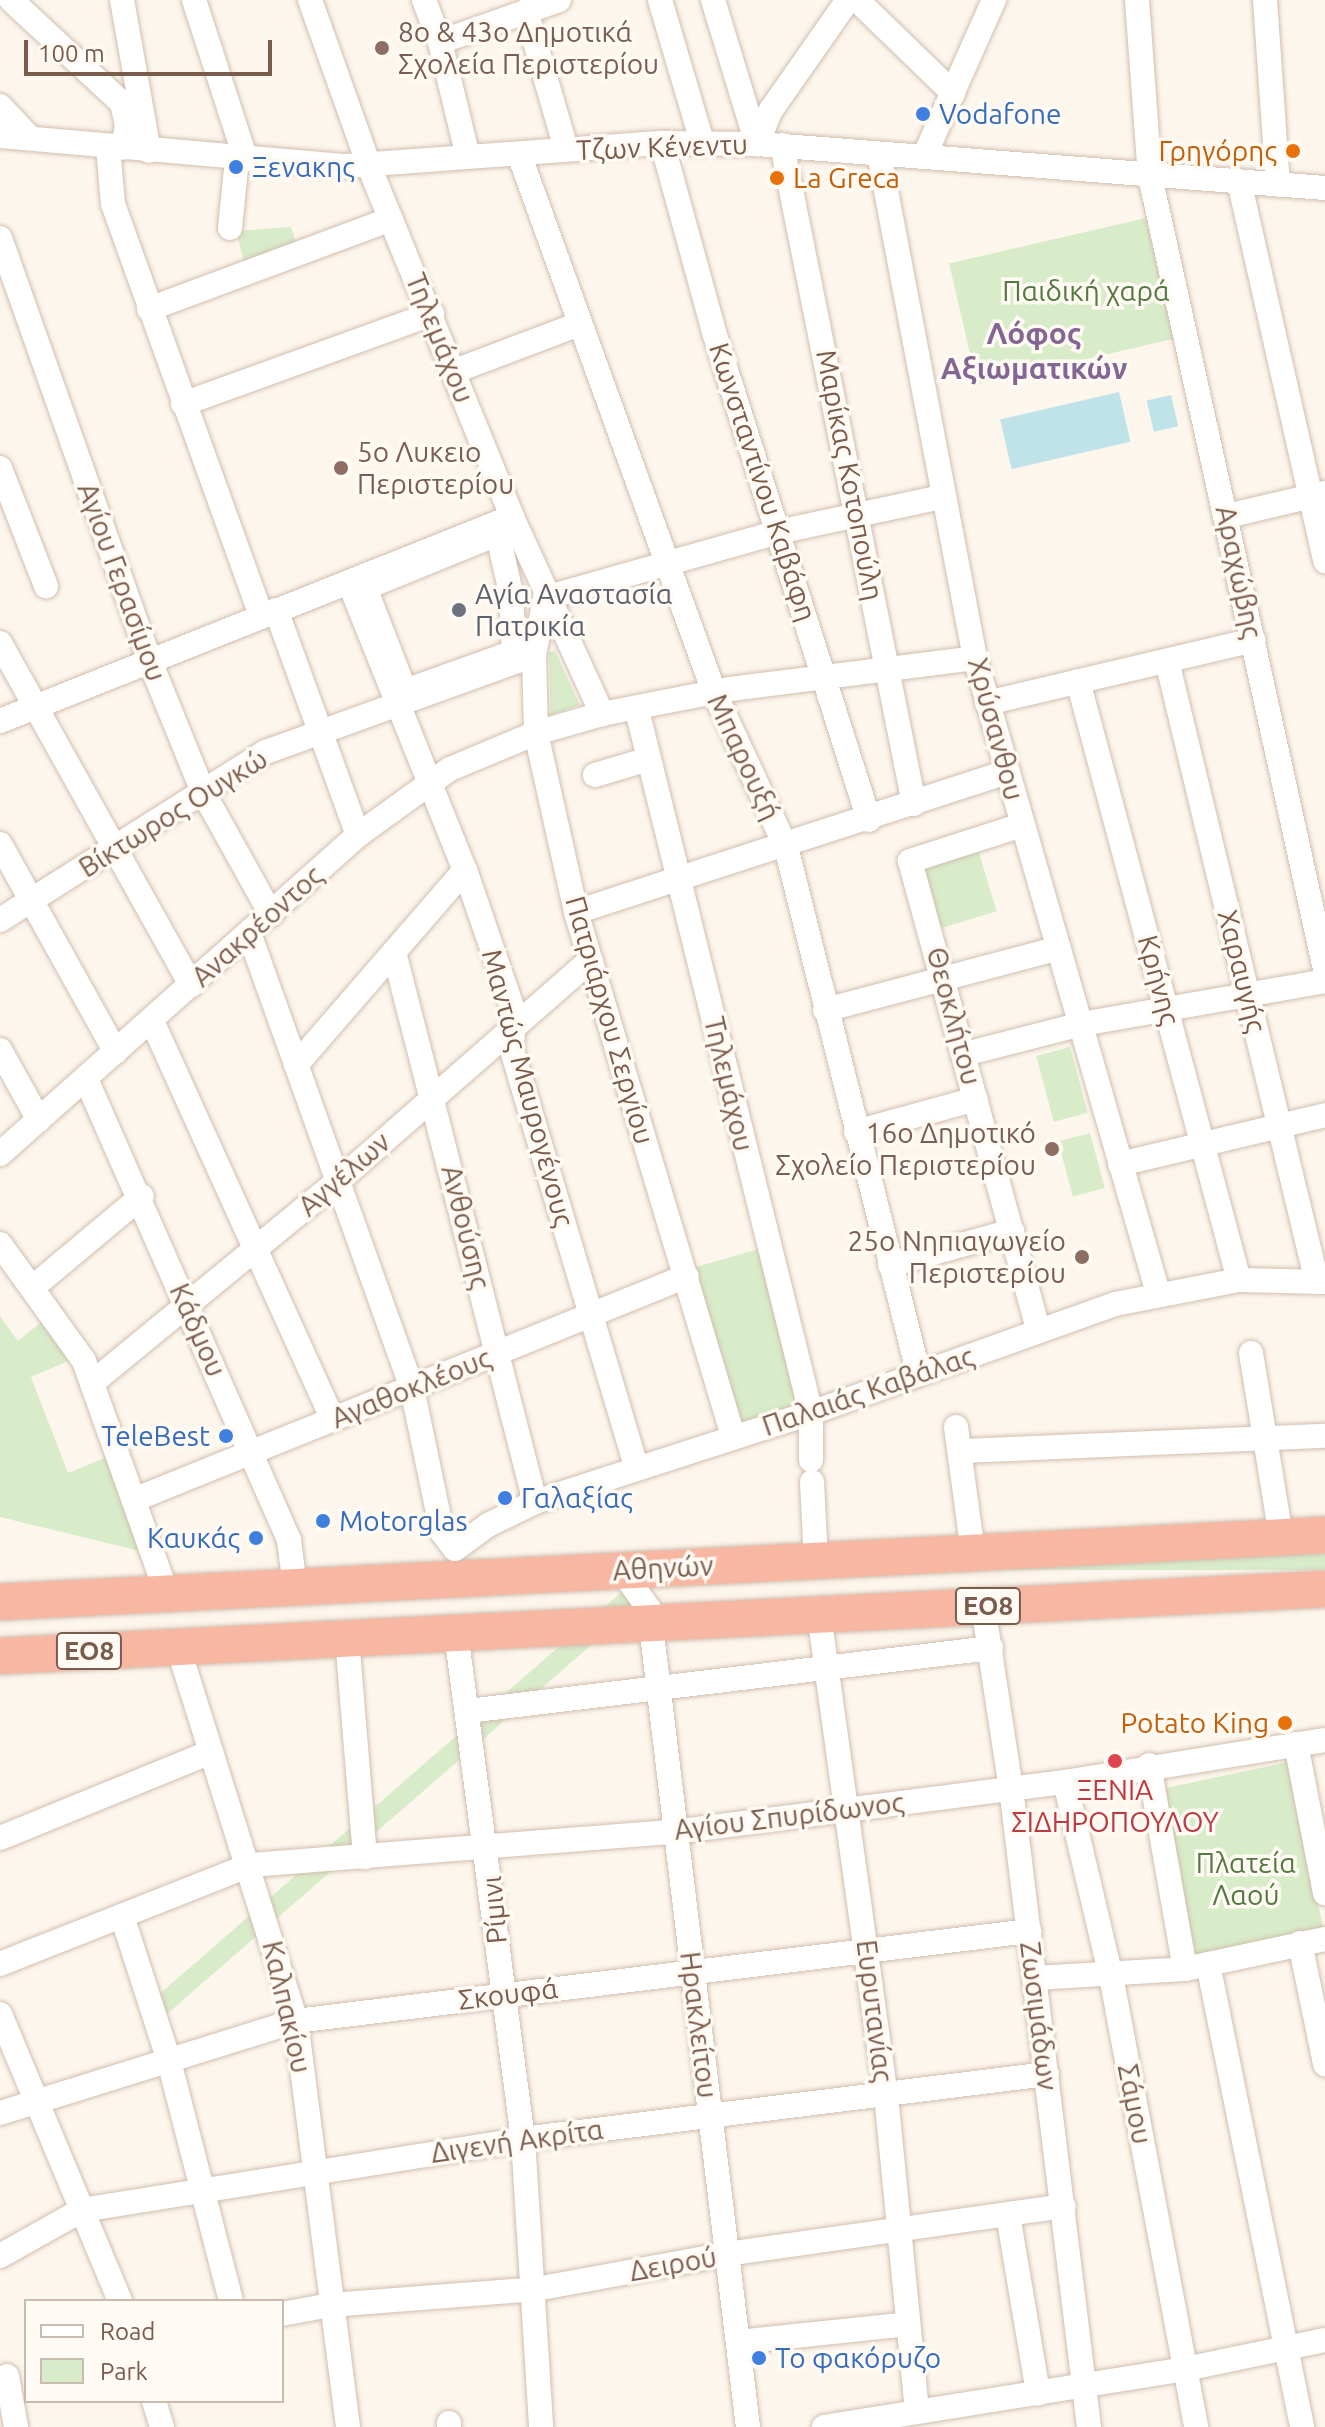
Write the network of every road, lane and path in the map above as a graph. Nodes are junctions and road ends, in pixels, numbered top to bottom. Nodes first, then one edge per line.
1 (11, 0) edge
2 (122, 0) edge
3 (194, 0) edge
4 (310, 0) edge
5 (424, 0) edge
6 (559, 0) edge
7 (660, 0) edge
8 (713, 0) edge
9 (848, 0) edge
10 (857, 0) edge
11 (1137, 0) edge
12 (1265, 0) edge
13 (992, 1) edge
14 (526, 11) junction
15 (440, 42) junction
16 (953, 93) junction
17 (0, 106) edge
18 (0, 136) edge
19 (30, 138) junction
20 (702, 142) junction
21 (662, 143) junction
22 (757, 144) junction
23 (782, 145) junction
24 (115, 148) junction
25 (566, 149) junction
26 (149, 151) junction
27 (519, 154) junction
28 (879, 154) junction
29 (468, 157) junction
30 (924, 157) junction
31 (241, 159) junction
32 (369, 166) junction
33 (1150, 176) junction
34 (1239, 181) junction
35 (1278, 185) junction
36 (1325, 188) edge
37 (391, 219) junction
38 (230, 228) dead end
39 (0, 238) edge
40 (149, 309) junction
41 (432, 314) junction
42 (577, 325) junction
43 (455, 371) junction
44 (183, 404) junction
45 (0, 468) edge
46 (1318, 495) edge
47 (941, 497) junction
48 (860, 514) junction
49 (1227, 516) junction
50 (512, 517) junction
51 (778, 532) junction
52 (1325, 561) edge
53 (665, 562) junction
54 (349, 582) junction
55 (46, 586) dead end
56 (545, 598) junction
57 (269, 612) junction
58 (1254, 640) junction
59 (0, 643) edge
60 (534, 655) junction
61 (975, 658) junction
62 (149, 659) junction
63 (1167, 661) junction
64 (888, 672) junction
65 (827, 679) junction
66 (1078, 681) junction
67 (714, 692) junction
68 (399, 696) junction
69 (987, 703) junction
70 (37, 705) junction
71 (637, 710) junction
72 (602, 714) junction
73 (0, 721) edge
74 (321, 732) junction
75 (536, 733) junction
76 (649, 759) junction
77 (1008, 772) junction
78 (595, 775) dead end
79 (428, 780) junction
80 (203, 792) junction
81 (914, 804) junction
82 (869, 820) junction
83 (1022, 825) junction
84 (358, 835) junction
85 (0, 844) edge
86 (117, 847) junction
87 (786, 847) junction
88 (465, 870) junction
89 (681, 879) junction
90 (31, 900) junction
91 (576, 912) junction
92 (271, 914) junction
93 (0, 920) edge
94 (249, 933) junction
95 (1059, 948) junction
96 (394, 952) junction
97 (591, 960) junction
98 (1325, 969) edge
99 (944, 978) junction
100 (1325, 981) edge
101 (191, 985) junction
102 (1248, 995) junction
103 (1167, 1009) junction
104 (825, 1010) junction
105 (152, 1021) junction
106 (1082, 1024) junction
107 (512, 1031) junction
108 (0, 1050) edge
109 (116, 1052) junction
110 (965, 1054) junction
111 (296, 1065) junction
112 (86, 1079) junction
113 (434, 1096) junction
114 (976, 1099) junction
115 (1325, 1115) edge
116 (39, 1120) junction
117 (1281, 1126) junction
118 (856, 1132) junction
119 (1202, 1144) junction
120 (0, 1154) edge
121 (1120, 1164) junction
122 (337, 1182) junction
123 (142, 1196) junction
124 (1012, 1231) junction
125 (0, 1244) edge
126 (254, 1249) junction
127 (890, 1265) junction
128 (687, 1276) junction
129 (1239, 1280) junction
130 (1321, 1282) edge
131 (32, 1288) junction
132 (1158, 1293) junction
133 (187, 1306) junction
134 (592, 1315) junction
135 (1039, 1331) junction
136 (496, 1353) junction
137 (1251, 1353) dead end
138 (919, 1375) junction
139 (92, 1383) junction
140 (412, 1388) junction
141 (811, 1413) junction
142 (333, 1420) junction
143 (956, 1427) dead end
144 (733, 1436) junction
145 (1325, 1436) edge
146 (1266, 1438) junction
147 (963, 1451) junction
148 (253, 1452) junction
149 (636, 1467) junction
150 (136, 1499) junction
151 (535, 1502) junction
152 (1325, 1535) edge
153 (1281, 1537) junction
154 (973, 1553) junction
155 (816, 1560) junction
156 (456, 1564) junction
157 (622, 1571) junction
158 (295, 1587) junction
159 (1325, 1589) edge
160 (167, 1594) junction
161 (0, 1602) edge
162 (983, 1606) junction
163 (819, 1614) junction
164 (651, 1623) junction
165 (456, 1633) junction
166 (347, 1638) junction
167 (178, 1647) junction
168 (991, 1648) junction
169 (0, 1656) edge
170 (826, 1671) junction
171 (657, 1688) junction
172 (468, 1711) junction
173 (1325, 1740) edge
174 (1296, 1744) junction
175 (211, 1752) junction
176 (1149, 1765) junction
177 (1065, 1782) junction
178 (1011, 1788) junction
179 (847, 1808) junction
180 (674, 1832) junction
181 (0, 1838) edge
182 (488, 1848) junction
183 (365, 1857) junction
184 (250, 1865) junction
185 (1325, 1893) edge
186 (122, 1916) junction
187 (1029, 1931) junction
188 (1325, 1939) edge
189 (1300, 1943) junction
190 (868, 1953) junction
191 (0, 1964) edge
192 (1197, 1966) junction
193 (692, 1971) junction
194 (1111, 1976) junction
195 (1035, 1978) junction
196 (502, 1995) junction
197 (0, 2014) edge
198 (296, 2021) junction
199 (169, 2061) junction
200 (1325, 2064) edge
201 (1047, 2074) junction
202 (886, 2095) junction
203 (35, 2099) junction
204 (0, 2113) edge
205 (710, 2116) junction
206 (523, 2139) junction
207 (315, 2170) junction
208 (203, 2189) junction
209 (1064, 2206) junction
210 (82, 2210) junction
211 (1008, 2215) junction
212 (897, 2228) junction
213 (727, 2254) junction
214 (0, 2256) edge
215 (536, 2289) junction
216 (119, 2299) edge
217 (230, 2299) edge
218 (330, 2305) junction
219 (284, 2314) edge
220 (908, 2324) junction
221 (1325, 2340) edge
222 (738, 2342) junction
223 (1288, 2348) junction
224 (1185, 2369) junction
225 (11, 2375) edge
226 (1085, 2386) junction
227 (1038, 2393) junction
228 (155, 2403) edge
229 (917, 2410) junction
230 (16, 2427) edge
231 (162, 2427) edge
232 (348, 2427) edge
233 (541, 2427) edge
234 (748, 2427) edge
235 (824, 2427) edge
236 (1089, 2427) edge
237 (1196, 2427) edge
238 (1302, 2427) edge

1 - 24 street
2 - 26 street
3 - 31 street
4 - 32 street, Τηλεμάχου
5 - 15 street
6 - 14 street
7 - 20 street
8 - 22 street
9 - 22 street
10 - 16 street
11 - 33 street, Αραχώβης
12 - 35 street
13 - 16 street
14 - 15 street
14 - 25 street
15 - 29 street
16 - 30 street
17 - 19 street
18 - 19 street, Τζων Κένεντυ
19 - 24 street, Τζων Κένεντυ
20 - 21 street, Τζων Κένεντυ
20 - 22 street, Τζων Κένεντυ
21 - 25 street, Τζων Κένεντυ
21 - 51 street, Κωνσταντίνου Καβάφη
22 - 23 street, Τζων Κένεντυ
23 - 28 street, Τζων Κένεντυ
23 - 48 street, Μαρίκας Κοτοπούλη
24 - 26 street, Τζων Κένεντυ
24 - 40 street
25 - 27 street, Τζων Κένεντυ
26 - 31 street, Τζων Κένεντυ
27 - 29 street, Τζων Κένεντυ
27 - 42 street, Μπαρουξή
28 - 30 street, Τζων Κένεντυ
28 - 47 street, Χρύσανθου
29 - 32 street, Τζων Κένεντυ
30 - 33 street, Τζων Κένεντυ
31 - 32 street, Τζων Κένεντυ
31 - 38 street
32 - 37 street, Τηλεμάχου
33 - 34 street, Τζων Κένεντυ
33 - 49 street, Αραχώβης
34 - 35 street, Τζων Κένεντυ
34 - 46 street
35 - 36 street, Τζων Κένεντυ
37 - 40 street
37 - 41 street, Τηλεμάχου
39 - 62 street, Αγίου Γερασίμου
40 - 44 street
41 - 43 street, Τηλεμάχου
41 - 44 street
42 - 43 street
42 - 53 street, Μπαρουξή
43 - 50 street, Τηλεμάχου
44 - 57 street
45 - 55 street
46 - 49 street
46 - 52 street
47 - 48 street
47 - 61 street, Χρύσανθου
48 - 51 street
48 - 64 street, Μαρίκας Κοτοπούλη
49 - 58 street, Αραχώβης
50 - 54 street
50 - 56 street, Τηλεμάχου
51 - 53 street
51 - 65 street, Κωνσταντίνου Καβάφη
53 - 56 street
53 - 67 street, Μπαρουξή
54 - 57 street
54 - 68 street, Μαντώς Μαυρογένους
56 - 60 street, Πατριάρχου Σεργίου
56 - 72 street, Τηλεμάχου
57 - 62 street
57 - 74 street
58 - 63 street
58 - 98 street, Αραχώβης
59 - 70 street
60 - 68 street, Βίκτωρος Ουγκώ
60 - 75 street, Πατριάρχου Σεργίου
61 - 64 street, Ανακρέοντος
61 - 69 street, Χρύσανθου
62 - 70 street
62 - 80 street, Αγίου Γερασίμου
63 - 66 street
63 - 102 street, Χαραυγής
64 - 65 street, Ανακρέοντος
64 - 81 street, Μαρίκας Κοτοπούλη
65 - 67 street, Ανακρέοντος
65 - 82 street, Κωνσταντίνου Καβάφη
66 - 69 street
66 - 103 street, Κρήνης
67 - 71 street, Ανακρέοντος
67 - 87 street, Μπαρουξή
68 - 68 street
68 - 74 street, Βίκτωρος Ουγκώ
68 - 79 street, Μαντώς Μαυρογένους
69 - 77 street, Χρύσανθου
70 - 73 street
70 - 86 street
71 - 72 street, Ανακρέοντος
71 - 76 street, Τηλεμάχου
72 - 75 street, Ανακρέοντος
74 - 80 street, Βίκτωρος Ουγκώ
74 - 84 street
75 - 79 street, Ανακρέοντος
75 - 91 street, Πατριάρχου Σεργίου
76 - 78 street
76 - 89 street, Τηλεμάχου
77 - 81 street
77 - 83 street, Χρύσανθου
79 - 84 street, Ανακρέοντος
79 - 88 street, Μαντώς Μαυρογένους
80 - 86 street, Βίκτωρος Ουγκώ
80 - 92 street, Αγίου Γερασίμου
81 - 82 street
82 - 87 street
83 - 95 street, Χρύσανθου
83 - 99 street, Θεοκλήτου
84 - 92 street, Ανακρέοντος
85 - 90 street
86 - 90 street, Βίκτωρος Ουγκώ
86 - 101 street
87 - 89 street
87 - 104 street, Μπαρουξή
88 - 96 street
88 - 107 street, Μαντώς Μαυρογένους
89 - 91 street
89 - 141 street, Τηλεμάχου
90 - 93 street, Βίκτωρος Ουγκώ
90 - 109 street
91 - 97 street, Πατριάρχου Σεργίου
92 - 94 street, Ανακρέοντος
94 - 101 street, Ανακρέοντος
94 - 111 street
95 - 99 street
95 - 106 street, Χρύσανθου
96 - 111 street
96 - 113 street, Ανθούσης
97 - 107 street, Αγγέλων
97 - 128 street, Πατριάρχου Σεργίου
99 - 104 street
99 - 110 street, Θεοκλήτου
100 - 102 street
101 - 105 street, Ανακρέοντος
102 - 103 street
102 - 117 street, Χαραυγής
103 - 106 street
103 - 119 street, Κρήνης
104 - 118 street, Μπαρουξή
105 - 109 street, Ανακρέοντος
105 - 126 street
106 - 110 street
106 - 121 street, Χρύσανθου
107 - 113 street, Αγγέλων
107 - 134 street, Μαντώς Μαυρογένους
108 - 116 street
109 - 112 street, Ανακρέοντος
110 - 114 street, Θεοκλήτου
111 - 122 street
112 - 116 street, Ανακρέοντος
112 - 123 street, Κάδμου
113 - 122 street, Αγγέλων
113 - 136 street, Ανθούσης
114 - 118 street
114 - 124 street, Θεοκλήτου
115 - 117 street
116 - 120 street, Ανακρέοντος
117 - 119 street
117 - 130 street, Χαραυγής
118 - 127 street, Μπαρουξή
119 - 121 street
119 - 129 street, Κρήνης
121 - 132 street, Χρύσανθου
122 - 126 street, Αγγέλων
122 - 140 street
123 - 131 street
123 - 133 street, Κάδμου
124 - 127 street
124 - 135 street, Θεοκλήτου
125 - 131 street
126 - 133 street, Αγγέλων
126 - 142 street
127 - 138 street, Μπαρουξή
128 - 134 street, Αγαθοκλέους
128 - 144 street, Πατριάρχου Σεργίου
129 - 130 street, Παλαιάς Καβάλας
129 - 132 street, Παλαιάς Καβάλας
131 - 139 street
132 - 135 street, Παλαιάς Καβάλας
133 - 139 street, Αγγέλων
133 - 148 street, Κάδμου
134 - 136 street, Αγαθοκλέους
134 - 149 street, Μαντώς Μαυρογένους
135 - 138 street, Παλαιάς Καβάλας
136 - 140 street, Αγαθοκλέους
136 - 151 street, Ανθούσης
137 - 146 street
138 - 141 street, Παλαιάς Καβάλας
139 - 150 street
140 - 142 street, Αγαθοκλέους
140 - 156 street
141 - 144 street, Παλαιάς Καβάλας
141 - 155 street, Τηλεμάχου
142 - 148 street, Αγαθοκλέους
143 - 147 street
144 - 149 street, Παλαιάς Καβάλας
145 - 146 street
146 - 147 street
146 - 153 street
147 - 154 street
148 - 150 street, Αγαθοκλέους
148 - 158 street, Κάδμου
149 - 151 street, Παλαιάς Καβάλας
150 - 160 street
151 - 156 street, Παλαιάς Καβάλας
152 - 153 highway, Αθηνών / ΕΟ8
153 - 154 highway, Αθηνών / ΕΟ8
154 - 155 highway, Αθηνών / ΕΟ8
155 - 157 highway, Αθηνών / ΕΟ8
156 - 157 highway, Αθηνών / ΕΟ8
156 - 158 highway, Αθηνών / ΕΟ8
157 - 164 street, Ηρακλείτου
158 - 160 highway, Αθηνών / ΕΟ8
159 - 162 highway, Αθηνών / ΕΟ8
160 - 161 highway, Αθηνών / ΕΟ8
162 - 163 highway, Αθηνών / ΕΟ8
162 - 168 street, Ζωσιμάδων
163 - 164 highway, Αθηνών / ΕΟ8
163 - 170 street, Ευρυτανίας
164 - 165 highway, Αθηνών / ΕΟ8
164 - 171 street, Ηρακλείτου
165 - 166 highway, Αθηνών / ΕΟ8
165 - 172 street, Ρίμινι
166 - 167 highway, Αθηνών / ΕΟ8
166 - 183 street
167 - 169 highway, Αθηνών / ΕΟ8
167 - 175 street, Καλπακίου
168 - 170 street
168 - 178 street, Ζωσιμάδων
170 - 171 street
170 - 179 street, Ευρυτανίας
171 - 172 street
171 - 180 street, Ηρακλείτου
172 - 182 street, Ρίμινι
173 - 174 street, Αγίου Σπυρίδωνος
174 - 176 street, Αγίου Σπυρίδωνος
174 - 185 street
175 - 181 street
175 - 184 street, Καλπακίου
176 - 177 street, Αγίου Σπυρίδωνος
176 - 192 street
177 - 178 street, Αγίου Σπυρίδωνος
177 - 194 street, Σάμου
178 - 179 street, Αγίου Σπυρίδωνος
178 - 187 street, Ζωσιμάδων
179 - 180 street, Αγίου Σπυρίδωνος
179 - 190 street, Ευρυτανίας
180 - 182 street, Αγίου Σπυρίδωνος
180 - 193 street, Ηρακλείτου
182 - 183 street, Αγίου Σπυρίδωνος
182 - 196 street, Ρίμινι
183 - 184 street, Αγίου Σπυρίδωνος
184 - 186 street, Αγίου Σπυρίδωνος
184 - 198 street, Καλπακίου
186 - 191 street, Αγίου Σπυρίδωνος
186 - 199 street
187 - 190 street, Σκουφά
187 - 195 street, Ζωσιμάδων
188 - 189 street
189 - 192 street
189 - 200 street
190 - 193 street, Σκουφά
190 - 202 street, Ευρυτανίας
192 - 194 street
192 - 223 street
193 - 196 street, Σκουφά
193 - 205 street, Ηρακλείτου
194 - 195 street
194 - 224 street, Σάμου
195 - 201 street, Ζωσιμάδων
196 - 198 street, Σκουφά
196 - 206 street, Ρίμινι
197 - 203 street
198 - 199 street, Σκουφά
198 - 207 street, Καλπακίου
199 - 203 street, Σκουφά
199 - 208 street
201 - 202 street, Διγενή Ακρίτα
201 - 209 street, Ζωσιμάδων
202 - 205 street, Διγενή Ακρίτα
202 - 212 street, Ευρυτανίας
203 - 204 street, Σκουφά
203 - 210 street
205 - 206 street, Διγενή Ακρίτα
205 - 213 street, Ηρακλείτου
206 - 207 street, Διγενή Ακρίτα
206 - 215 street, Ρίμινι
207 - 208 street, Διγενή Ακρίτα
207 - 218 street, Καλπακίου
208 - 210 street, Διγενή Ακρίτα
208 - 217 street
209 - 211 street, Δειρού
209 - 226 street, Ζωσιμάδων
210 - 214 street, Διγενή Ακρίτα
210 - 216 street
211 - 212 street, Δειρού
211 - 227 street
212 - 213 street, Δειρού
212 - 220 street, Ευρυτανίας
213 - 215 street, Δειρού
213 - 222 street, Ηρακλείτου
215 - 218 street, Δειρού
215 - 233 street, Ρίμινι
218 - 219 street, Δειρού
218 - 232 street, Καλπακίου
220 - 222 street
220 - 229 street, Ευρυτανίας
221 - 223 street
222 - 234 street, Ηρακλείτου
223 - 224 street
223 - 238 street
224 - 226 street
224 - 237 street, Σάμου
225 - 230 street
226 - 227 street
226 - 236 street, Ζωσιμάδων
227 - 229 street
228 - 231 street
229 - 235 street

